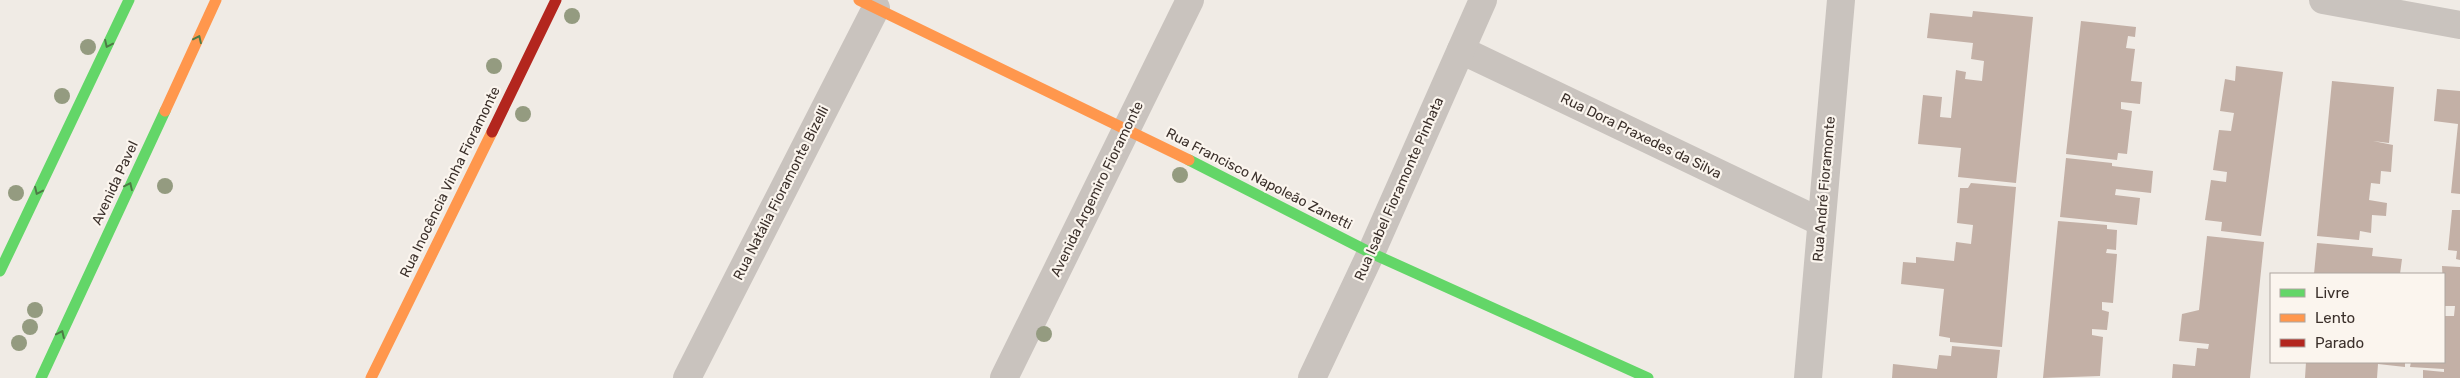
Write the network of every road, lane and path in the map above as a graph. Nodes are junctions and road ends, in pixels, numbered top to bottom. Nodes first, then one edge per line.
1 (129, 0) edge
2 (216, 0) edge
3 (556, 0) edge
4 (1190, 0) edge
5 (1483, 0) edge
6 (1841, 0) edge
7 (2323, 0) edge
8 (867, 4) edge
9 (2460, 25) edge
10 (1461, 50) junction
11 (1127, 128) junction
12 (1821, 222) junction
13 (1371, 253) junction
14 (0, 271) edge
15 (1617, 371) edge
16 (41, 378) edge
17 (371, 378) edge
18 (687, 378) edge
19 (1004, 378) edge
20 (1312, 378) edge
21 (1648, 378) edge
22 (1808, 378) edge

1 -> 14 street
16 -> 2 street, Avenida Pavel
3 - 17 street, Rua Inocência Vinha Fioramonte
4 - 11 street, Avenida Argemiro Fioramonte
5 - 10 street, Rua Isabel Fioramonte Pinhata
6 - 12 street, Rua André Fioramonte
7 - 9 street
8 - 11 street, Rua Francisco Napoleão Zanetti
8 - 18 street, Rua Natália Fioramonte Bizelli
10 - 12 street, Rua Dora Praxedes da Silva
10 - 13 street, Rua Isabel Fioramonte Pinhata
11 - 13 street, Rua Francisco Napoleão Zanetti
11 - 19 street, Avenida Argemiro Fioramonte
12 - 22 street, Rua André Fioramonte
13 - 15 street, Rua Francisco Napoleão Zanetti
13 - 20 street, Rua Isabel Fioramonte Pinhata
15 - 21 street, Rua Francisco Napoleão Zanetti

